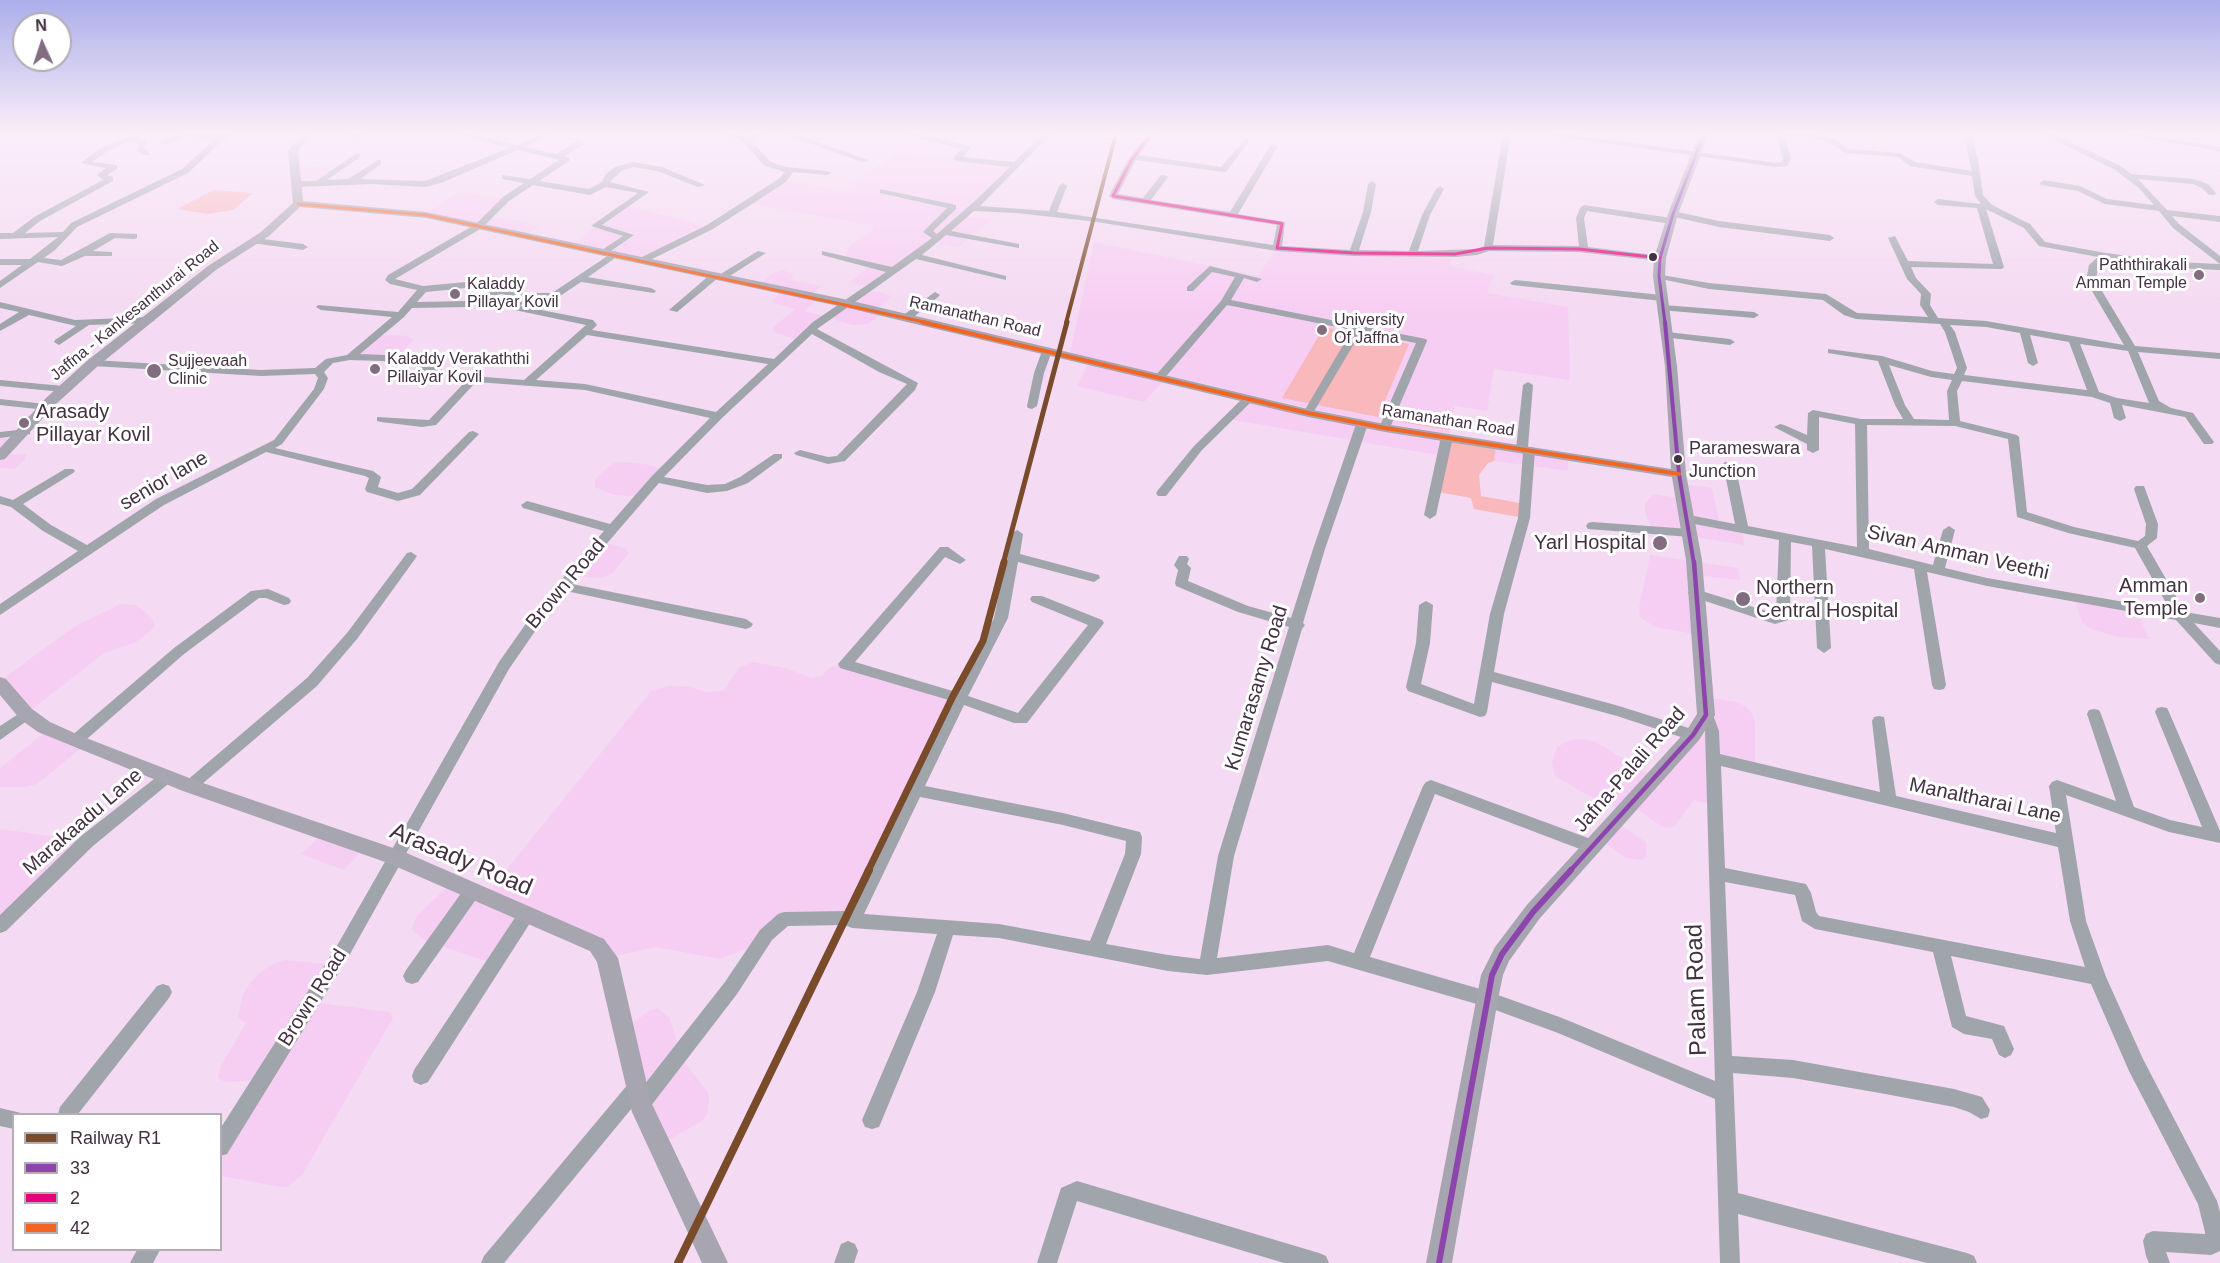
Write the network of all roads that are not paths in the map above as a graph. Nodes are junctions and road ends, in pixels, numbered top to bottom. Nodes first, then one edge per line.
1 (86, 193) edge
2 (138, 193) edge
3 (297, 193) edge
4 (515, 193) edge
5 (644, 193) edge
6 (764, 193) edge
7 (891, 193) edge
8 (987, 193) edge
9 (1060, 193) edge
10 (1115, 193) edge
11 (1152, 193) edge
12 (1246, 193) edge
13 (1370, 193) edge
14 (1438, 193) edge
15 (1497, 193) edge
16 (1682, 193) edge
17 (1978, 193) edge
18 (2088, 193) edge
19 (2148, 193) edge
20 (1146, 200) junction
21 (1938, 202) dead end
22 (298, 204) junction
23 (1985, 207) junction
24 (971, 208) junction
25 (2162, 210) junction
26 (1052, 214) junction
27 (1233, 214) junction
28 (1672, 218) junction
29 (2220, 219) edge
30 (479, 226) junction
31 (62, 234) junction
32 (16, 235) junction
33 (941, 235) junction
34 (0, 236) edge
35 (134, 236) dead end
36 (1830, 238) dead end
37 (1892, 238) dead end
38 (255, 241) junction
39 (1016, 246) dead end
40 (303, 247) dead end
41 (1276, 248) junction
42 (1488, 248) junction
43 (1584, 250) junction
44 (610, 253) junction
45 (762, 253) dead end
46 (825, 253) dead end
47 (1354, 253) junction
48 (1413, 253) junction
49 (80, 254) junction
50 (109, 254) dead end
51 (916, 256) junction
52 (2106, 256) junction
53 (1660, 258) junction
54 (643, 260) junction
55 (34, 261) junction
56 (2220, 261) edge
57 (0, 262) edge
58 (1904, 264) junction
59 (2220, 267) edge
60 (895, 271) junction
61 (1241, 275) junction
62 (719, 276) junction
63 (1659, 276) junction
64 (1003, 278) dead end
65 (582, 279) junction
66 (1257, 279) dead end
67 (1515, 283) dead end
68 (0, 285) edge
69 (423, 289) junction
70 (1190, 289) dead end
71 (501, 291) junction
72 (651, 291) dead end
73 (935, 295) dead end
74 (525, 296) junction
75 (1225, 302) junction
76 (848, 303) junction
77 (1663, 303) junction
78 (0, 304) edge
79 (411, 304) junction
80 (321, 306) dead end
81 (674, 310) dead end
82 (28, 311) junction
83 (400, 315) junction
84 (1754, 315) dead end
85 (906, 318) junction
86 (150, 320) junction
87 (1939, 320) junction
88 (85, 324) junction
89 (0, 328) edge
90 (1358, 328) junction
91 (811, 330) junction
92 (2024, 331) junction
93 (586, 332) junction
94 (1667, 335) junction
95 (2073, 340) junction
96 (59, 342) dead end
97 (1730, 342) dead end
98 (2133, 349) junction
99 (1047, 351) junction
100 (1832, 351) dead end
101 (2220, 356) edge
102 (350, 357) junction
103 (1882, 359) junction
104 (776, 362) junction
105 (93, 363) junction
106 (2033, 363) dead end
107 (318, 371) junction
108 (1160, 378) junction
109 (1958, 378) junction
110 (472, 381) junction
111 (528, 382) junction
112 (0, 383) edge
113 (1528, 385) dead end
114 (63, 389) junction
115 (2094, 394) junction
116 (1247, 400) junction
117 (0, 402) edge
118 (2115, 402) junction
119 (46, 406) junction
120 (1032, 406) dead end
121 (2167, 410) junction
122 (1308, 413) junction
123 (718, 416) junction
124 (2120, 418) dead end
125 (381, 419) dead end
126 (1861, 422) junction
127 (1955, 423) junction
128 (1362, 424) junction
129 (1911, 424) junction
130 (1780, 427) dead end
131 (1385, 428) junction
132 (26, 432) junction
133 (0, 435) edge
134 (473, 435) dead end
135 (1447, 437) junction
136 (2208, 442) dead end
137 (266, 449) junction
138 (1526, 449) junction
139 (800, 453) dead end
140 (0, 456) edge
141 (778, 456) dead end
142 (1729, 464) dead end
143 (69, 471) dead end
144 (1679, 474) junction
145 (656, 479) junction
146 (2140, 489) dead end
147 (1162, 493) dead end
148 (0, 500) edge
149 (15, 504) junction
150 (527, 505) dead end
151 (1430, 515) dead end
152 (1593, 526) dead end
153 (1689, 526) junction
154 (1742, 528) junction
155 (613, 529) junction
156 (1949, 530) dead end
157 (1017, 534) dead end
158 (1785, 536) junction
159 (1818, 542) junction
160 (2140, 545) junction
161 (86, 550) junction
162 (1863, 552) junction
163 (411, 556) dead end
164 (1013, 556) junction
165 (1183, 559) dead end
166 (960, 560) dead end
167 (1920, 565) junction
168 (1938, 570) junction
169 (1094, 578) dead end
170 (563, 586) junction
171 (1695, 593) junction
172 (1037, 599) dead end
173 (284, 601) dead end
174 (1426, 605) dead end
175 (0, 610) edge
176 (2181, 617) junction
177 (2220, 623) edge
178 (746, 624) dead end
179 (1298, 625) junction
180 (1824, 648) dead end
181 (2220, 660) edge
182 (1486, 675) junction
183 (0, 683) edge
184 (1939, 685) dead end
185 (960, 698) junction
186 (2162, 712) dead end
187 (26, 714) junction
188 (2094, 714) dead end
189 (1706, 716) junction
190 (1879, 721) dead end
191 (0, 734) edge
192 (1693, 735) junction
193 (75, 741) junction
194 (1713, 758) junction
195 (168, 776) junction
196 (190, 786) junction
197 (916, 790) junction
198 (1889, 801) junction
199 (2128, 813) junction
200 (2217, 836) edge
201 (2065, 842) junction
202 (1593, 846) junction
203 (395, 857) junction
204 (1716, 873) junction
205 (473, 890) junction
206 (526, 915) junction
207 (852, 921) junction
208 (0, 926) edge
209 (947, 928) junction
210 (1940, 947) junction
211 (1095, 950) junction
212 (1359, 962) junction
213 (1207, 967) junction
214 (412, 976) dead end
215 (2097, 977) junction
216 (163, 992) dead end
217 (1487, 999) junction
218 (2005, 1049) dead end
219 (1723, 1064) junction
220 (421, 1076) dead end
221 (1724, 1094) junction
222 (638, 1097) junction
223 (1981, 1110) dead end
224 (68, 1113) edge
225 (872, 1120) dead end
226 (222, 1145) edge
227 (1728, 1201) junction
228 (2218, 1235) edge
229 (149, 1251) edge
230 (140, 1263) edge
231 (491, 1263) edge
232 (715, 1263) edge
233 (1047, 1263) edge
234 (1319, 1263) edge
235 (1439, 1263) edge
236 (1730, 1263) edge
237 (1967, 1263) edge
238 (2160, 1263) edge

1 - 32 street
2 - 31 street
3 - 22 main road
4 - 30 street
5 - 44 street
6 - 54 street
7 - 33 street
8 - 24 street, Brown Road
9 - 26 street
10 - 20 street
11 - 20 street
12 - 27 street
13 - 47 street
14 - 48 street
15 - 42 street
16 - 28 main road, Jafna-Palali Road
17 - 23 street
18 - 25 street
19 - 25 street
20 - 27 street
21 - 23 street
22 - 30 main road, Ramanathan Road
22 - 38 main road, Jaffna - Kankesanthurai Road
23 - 52 street
23 - 58 street
24 - 26 street
24 - 33 street, Brown Road
25 - 29 street
25 - 56 street
26 - 41 street
27 - 41 street
28 - 36 street
28 - 43 street
28 - 53 main road, Jafna-Palali Road
30 - 44 main road, Ramanathan Road
30 - 69 street
31 - 32 street
31 - 55 street
32 - 34 street
33 - 39 street
33 - 51 street, Brown Road
35 - 49 street
37 - 58 street
38 - 40 street
38 - 86 main road, Jaffna - Kankesanthurai Road
41 - 47 street
42 - 43 street
42 - 48 street
43 - 53 street
44 - 54 main road, Ramanathan Road
44 - 65 street
45 - 62 street
46 - 60 street
47 - 48 street
49 - 50 street
49 - 55 street
51 - 60 street, Brown Road
51 - 64 street
52 - 59 street
52 - 98 street
53 - 63 main road, Jafna-Palali Road
54 - 62 main road, Ramanathan Road
55 - 57 street
55 - 68 street
58 - 87 street
60 - 76 street, Brown Road
61 - 66 street
61 - 70 street
61 - 75 street
62 - 76 main road, Ramanathan Road
62 - 81 street
63 - 77 main road, Jafna-Palali Road
63 - 87 street
65 - 72 street
65 - 74 street
67 - 77 street
69 - 71 street
69 - 79 street
71 - 74 street
71 - 79 street
73 - 85 street
74 - 93 street
75 - 90 street
75 - 108 street
76 - 85 main road, Ramanathan Road
76 - 91 street, Brown Road
77 - 84 street
77 - 94 main road, Jafna-Palali Road
78 - 82 street
79 - 83 street
80 - 83 street
82 - 88 street
82 - 89 street
83 - 102 street
85 - 99 main road, Ramanathan Road
86 - 88 street
86 - 105 main road, Jaffna - Kankesanthurai Road
87 - 92 street
87 - 109 street
88 - 96 street
90 - 122 street
90 - 131 street
91 - 104 street, Brown Road
91 - 139 street
92 - 95 street
92 - 106 street
93 - 104 street
93 - 111 street
94 - 97 street
94 - 144 main road, Jafna-Palali Road
95 - 98 street
95 - 115 street
98 - 101 street
98 - 121 street
99 - 108 main road, Ramanathan Road
99 - 120 street
100 - 103 street
102 - 107 street
102 - 110 street
103 - 109 street
103 - 129 street
104 - 123 street, Brown Road
105 - 107 street
105 - 114 main road, Jaffna - Kankesanthurai Road
107 - 137 street, senior lane
108 - 116 main road, Ramanathan Road
109 - 115 street
109 - 127 street
110 - 111 street
110 - 125 street
111 - 123 street
112 - 114 street
113 - 138 street
114 - 119 main road, Jaffna - Kankesanthurai Road
115 - 118 street
116 - 122 main road, Ramanathan Road
116 - 147 street
117 - 119 street
118 - 121 street
118 - 124 street
119 - 132 main road, Jaffna - Kankesanthurai Road
121 - 136 street
122 - 128 main road, Ramanathan Road
123 - 145 street, Brown Road
126 - 129 street
126 - 130 street
126 - 162 street
127 - 129 street
127 - 160 street
128 - 131 main road, Ramanathan Road
128 - 179 street, Kumarasamy Road
131 - 135 main road, Ramanathan Road
132 - 133 street
132 - 140 main road, Jaffna - Kankesanthurai Road
134 - 137 street
135 - 138 main road, Ramanathan Road
135 - 151 street
137 - 161 street, senior lane
138 - 144 main road, Ramanathan Road
138 - 182 street
141 - 145 street
142 - 154 street
143 - 149 street
144 - 153 main road, Jafna-Palali Road
145 - 155 street, Brown Road
146 - 160 street
148 - 149 street
149 - 161 street
150 - 155 street
152 - 153 street, Sivan Amman Veethi
153 - 154 street, Sivan Amman Veethi
153 - 171 main road, Jafna-Palali Road
154 - 158 street, Sivan Amman Veethi
155 - 170 street, Brown Road
156 - 168 street
157 - 164 street
158 - 159 street, Sivan Amman Veethi
158 - 171 street
159 - 162 street, Sivan Amman Veethi
159 - 180 street
160 - 176 street
161 - 175 street, senior lane
162 - 167 street, Sivan Amman Veethi
163 - 196 street
164 - 169 street
164 - 185 street
165 - 179 street
166 - 185 street
167 - 168 street, Sivan Amman Veethi
167 - 184 street
168 - 176 street, Sivan Amman Veethi
170 - 178 street
170 - 203 street, Brown Road
171 - 189 main road, Jafna-Palali Road
172 - 185 street
173 - 193 street
174 - 182 street
176 - 177 street, Sivan Amman Veethi
176 - 181 street
179 - 213 street, Kumarasamy Road
182 - 192 street
183 - 187 main road, Arasady Road
185 - 197 street
186 - 200 street
187 - 191 street
187 - 193 main road, Arasady Road
188 - 199 street
189 - 192 main road, Jafna-Palali Road
189 - 194 street, Palam Road
190 - 198 street
192 - 202 main road, Jafna-Palali Road
193 - 195 main road, Arasady Road
194 - 198 street, Manaltharai Lane
194 - 204 street, Palam Road
195 - 196 main road, Arasady Road
195 - 208 street, Marakaadu Lane
196 - 203 main road, Arasady Road
197 - 207 street
197 - 211 street
198 - 201 street, Manaltharai Lane
199 - 200 street, Manaltharai Lane
199 - 201 street, Manaltharai Lane
201 - 215 street
202 - 212 street
202 - 217 main road, Jafna-Palali Road
203 - 205 main road, Arasady Road
203 - 226 street, Brown Road
204 - 210 street
204 - 219 street, Palam Road
205 - 206 main road, Arasady Road
205 - 214 street
206 - 220 street
206 - 222 main road, Arasady Road
207 - 209 street
207 - 222 street
209 - 211 street
209 - 225 street
210 - 215 street
210 - 218 street
211 - 213 street
212 - 213 street
212 - 217 street
215 - 228 street
216 - 224 street
217 - 221 street
217 - 235 main road, Jafna-Palali Road
219 - 221 street, Palam Road
219 - 223 street
221 - 227 street, Palam Road
222 - 231 street
222 - 232 main road, Arasady Road
227 - 236 street, Palam Road
227 - 237 street
228 - 238 street
229 - 230 street
233 - 234 street

